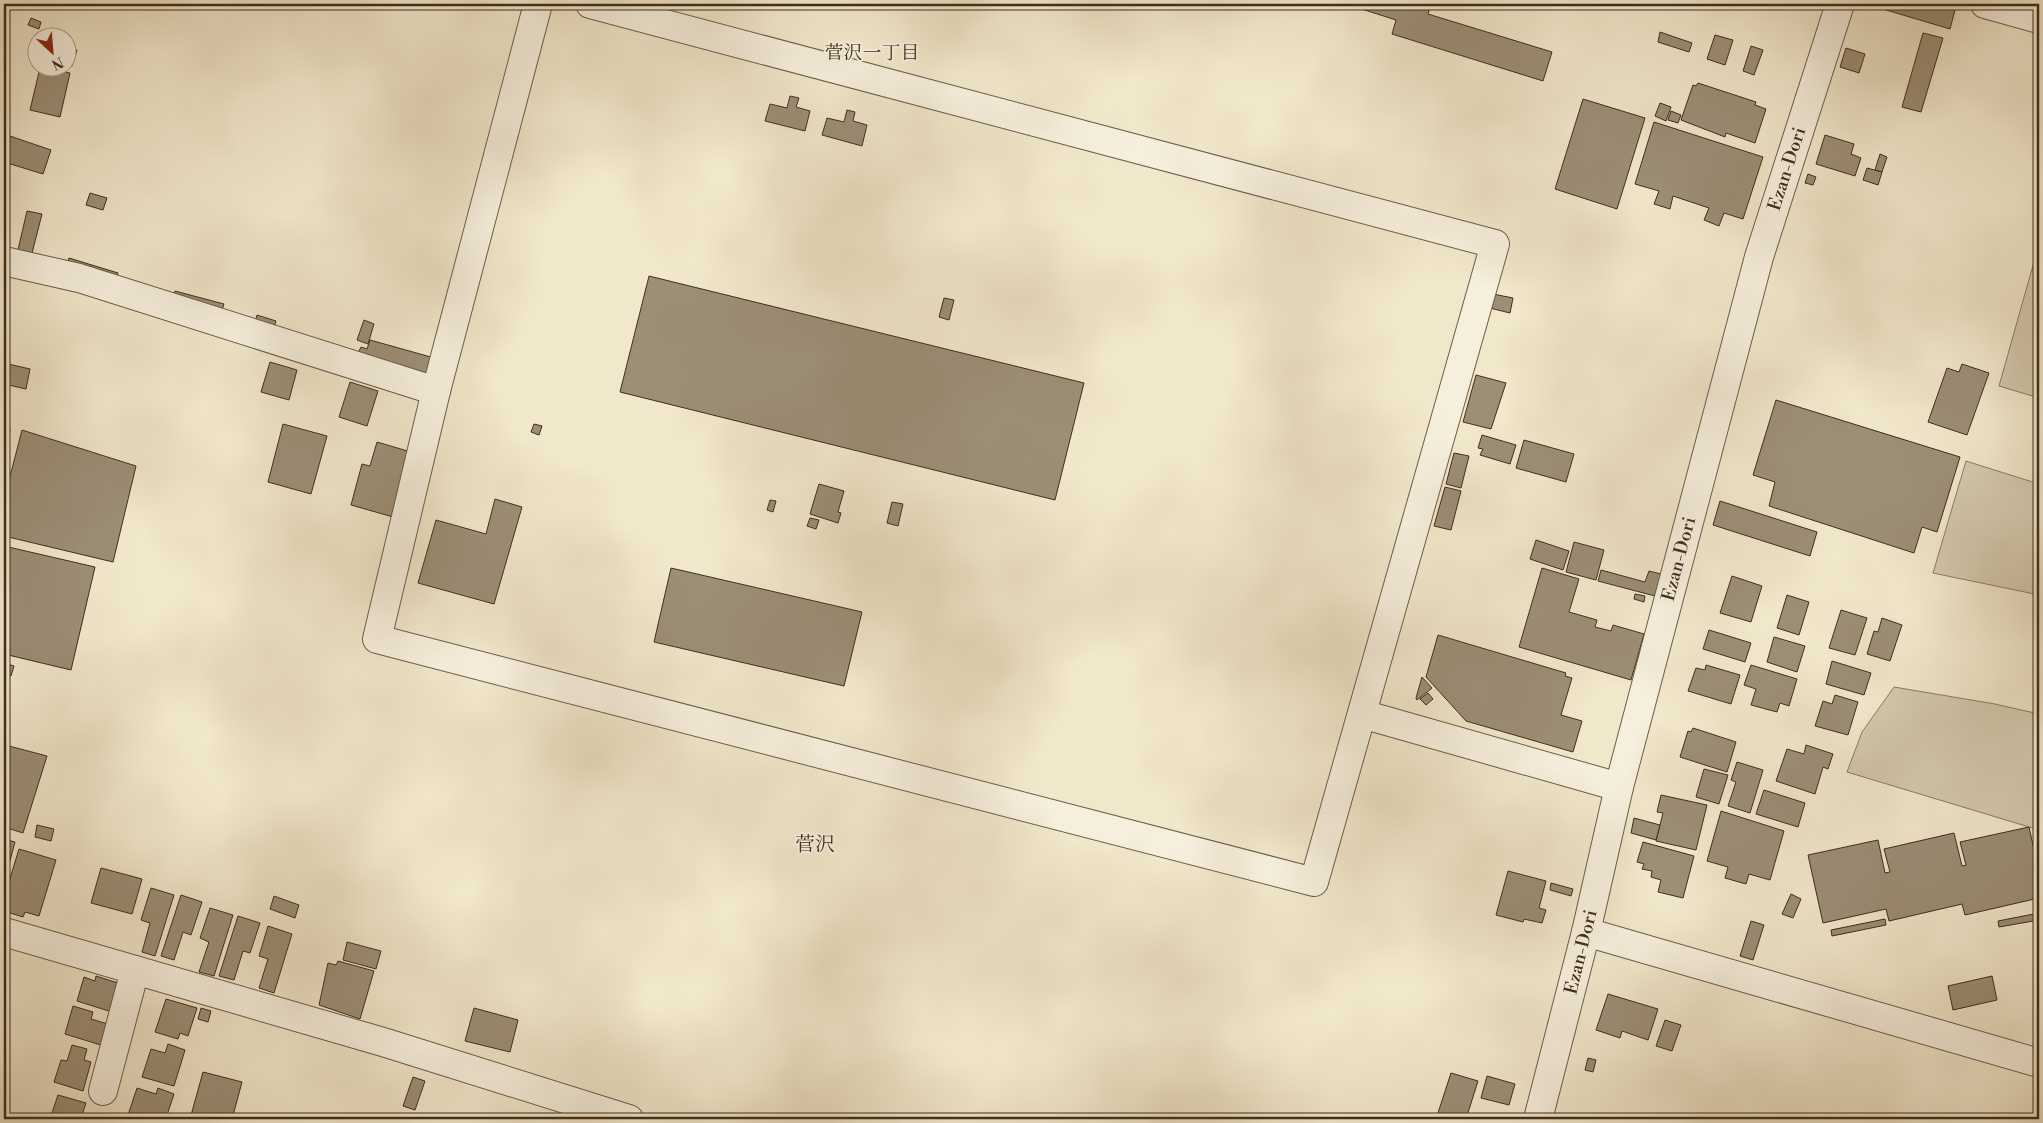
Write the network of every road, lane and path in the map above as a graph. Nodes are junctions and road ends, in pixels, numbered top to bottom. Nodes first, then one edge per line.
1 (538, 4) edge
2 (590, 4) edge
3 (1840, 4) edge
4 (1985, 4) edge
5 (2039, 19) edge
6 (4, 261) edge
7 (436, 391) junction
8 (1362, 714) junction
9 (1619, 787) junction
10 (4, 932) edge
11 (1586, 932) junction
12 (135, 970) junction
13 (2039, 1063) edge
14 (103, 1091) dead end
15 (629, 1119) edge
16 (1538, 1119) edge

1 - 7 street
2 - 8 street
3 - 9 street, Ezan-Dori
4 - 5 street
6 - 7 street
7 - 8 street
8 - 9 street
9 - 11 street, Ezan-Dori
10 - 12 street
11 - 13 street
11 - 16 street, Ezan-Dori
12 - 14 street
12 - 15 street

